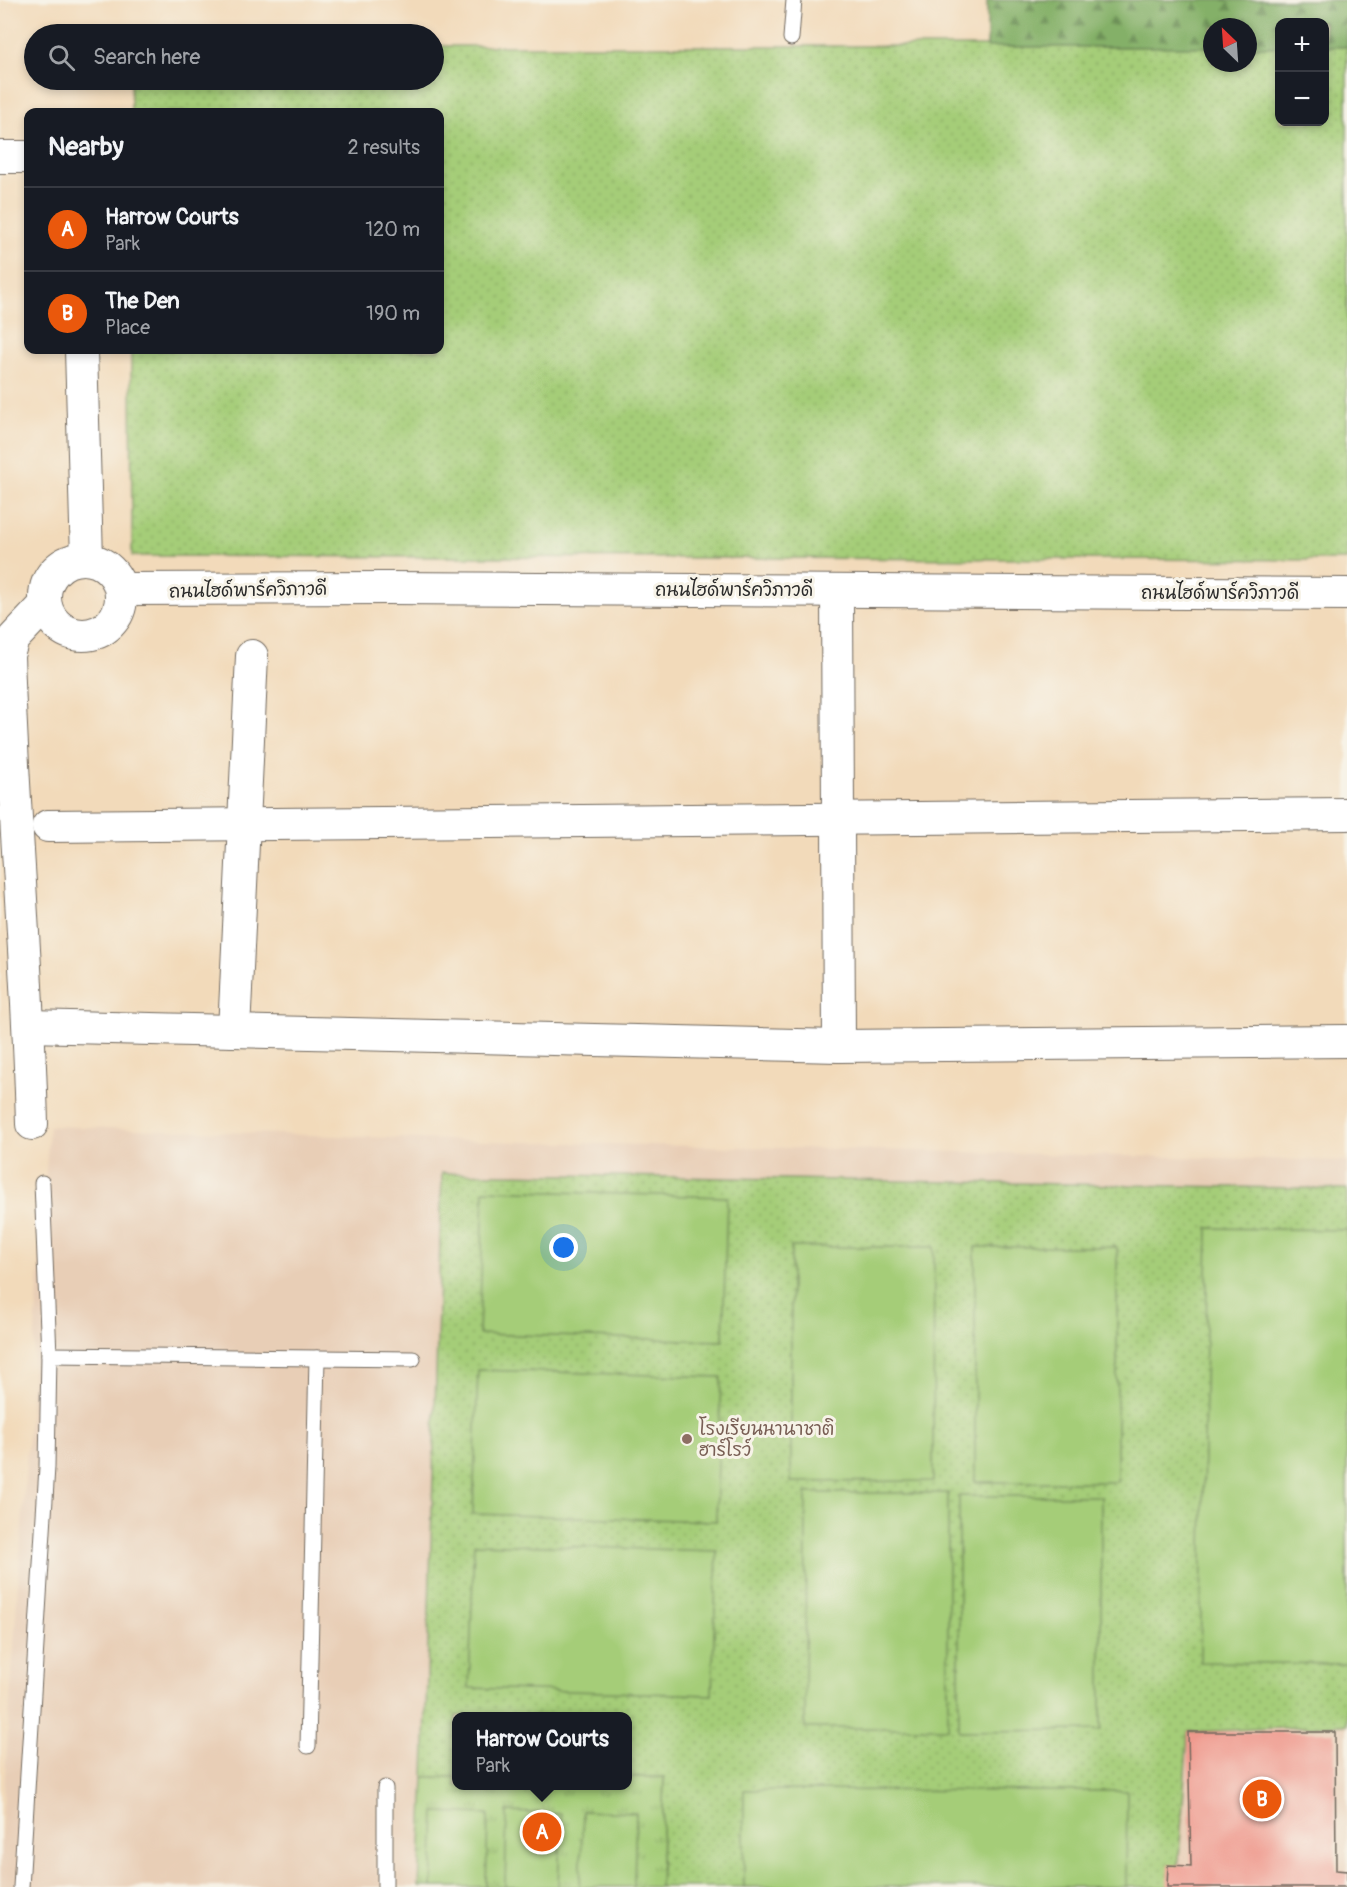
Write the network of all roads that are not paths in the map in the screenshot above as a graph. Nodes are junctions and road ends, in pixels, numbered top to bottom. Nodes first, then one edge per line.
1 (794, 0) edge
2 (791, 38) dead end
3 (0, 157) edge
4 (24, 157) edge
5 (81, 354) edge
6 (87, 559) junction
7 (121, 590) junction
8 (837, 591) junction
9 (1347, 594) edge
10 (45, 605) junction
11 (252, 656) dead end
12 (1347, 814) edge
13 (838, 819) junction
14 (244, 824) junction
15 (48, 826) dead end
16 (29, 1026) junction
17 (234, 1031) junction
18 (1347, 1041) edge
19 (839, 1046) junction
20 (32, 1124) dead end
21 (42, 1183) dead end
22 (49, 1355) junction
23 (317, 1358) junction
24 (413, 1359) dead end
25 (308, 1746) dead end
26 (385, 1788) dead end
27 (21, 1887) edge
28 (385, 1887) edge

1 - 2 lane
3 - 4 street
5 - 6 street
6 - 7 street
6 - 10 street
7 - 8 street, ถนนไฮด์พาร์ควิภาวดี
7 - 10 street
8 - 9 street, ถนนไฮด์พาร์ควิภาวดี
8 - 13 street
10 - 16 street
11 - 14 street
12 - 13 street
13 - 14 street
13 - 19 street
14 - 15 street
14 - 17 street
16 - 17 street
16 - 20 street
17 - 19 street
18 - 19 street
21 - 22 lane
22 - 23 lane
22 - 27 lane
23 - 24 lane
23 - 25 lane
26 - 28 lane

